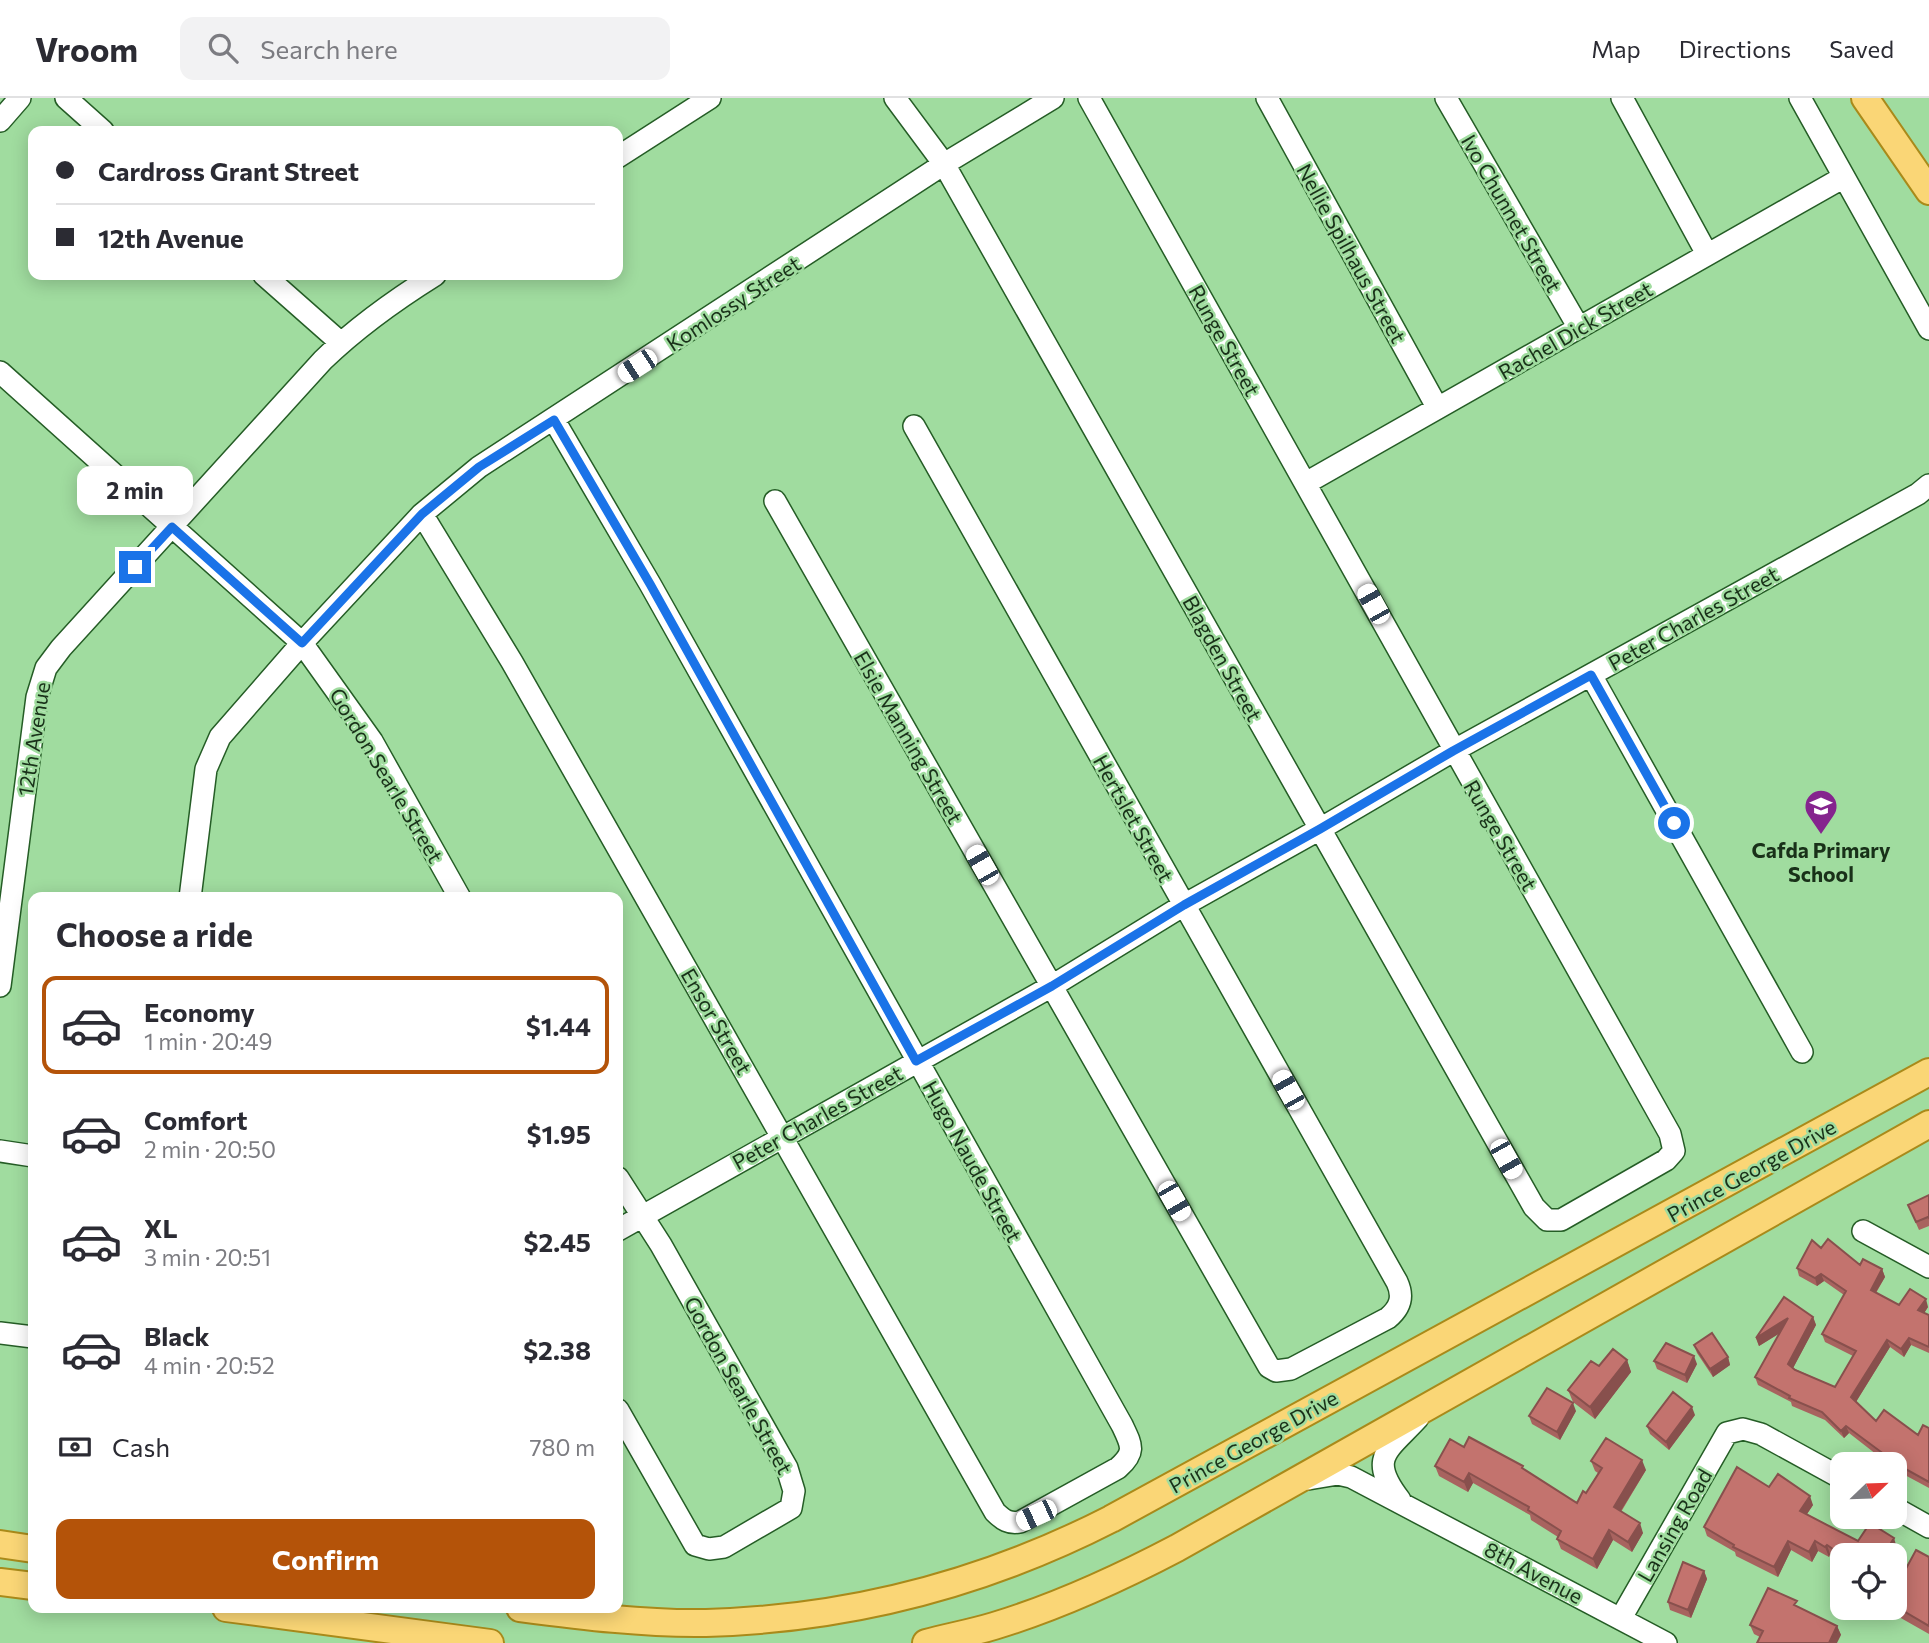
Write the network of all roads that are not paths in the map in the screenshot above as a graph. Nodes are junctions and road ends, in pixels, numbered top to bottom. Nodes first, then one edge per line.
1 (20, 98) edge
2 (66, 98) edge
3 (710, 98) edge
4 (895, 98) edge
5 (1053, 98) edge
6 (1089, 98) edge
7 (1267, 98) edge
8 (1446, 98) edge
9 (1622, 98) edge
10 (1800, 98) edge
11 (1865, 98) edge
12 (0, 121) edge
13 (97, 126) edge
14 (623, 154) edge
15 (944, 164) junction
16 (1844, 177) junction
17 (1929, 191) edge
18 (1707, 254) junction
19 (270, 280) edge
20 (427, 280) edge
21 (1579, 328) junction
22 (1929, 329) edge
23 (341, 343) junction
24 (0, 372) edge
25 (1437, 407) junction
26 (554, 420) junction
27 (914, 426) dead end
28 (1306, 483) junction
29 (1929, 485) edge
30 (775, 501) dead end
31 (422, 514) junction
32 (172, 527) junction
33 (302, 643) junction
34 (1591, 675) junction
35 (1453, 751) junction
36 (1320, 829) junction
37 (8, 848) edge
38 (191, 892) edge
39 (457, 892) edge
40 (1184, 905) junction
41 (0, 986) edge
42 (1052, 986) junction
43 (1802, 1052) dead end
44 (916, 1061) junction
45 (1929, 1072) edge
46 (1929, 1124) edge
47 (782, 1136) junction
48 (0, 1151) edge
49 (28, 1155) edge
50 (623, 1186) edge
51 (642, 1216) junction
52 (1547, 1220) joint
53 (623, 1227) edge
54 (1863, 1231) dead end
55 (1929, 1266) edge
56 (0, 1333) edge
57 (28, 1336) edge
58 (1276, 1371) joint
59 (1431, 1405) junction
60 (623, 1419) edge
61 (1830, 1472) edge
62 (1291, 1484) junction
63 (1402, 1502) junction
64 (1908, 1515) edge
65 (1013, 1523) joint
66 (1929, 1527) edge
67 (0, 1545) edge
68 (28, 1548) edge
69 (0, 1582) edge
70 (28, 1585) edge
71 (264, 1613) edge
72 (567, 1613) edge
73 (1621, 1618) junction
74 (490, 1643) edge
75 (926, 1643) edge
76 (1666, 1643) edge

1 - 12 street
2 - 13 street
3 - 14 street
4 - 15 street, Blagden Street
5 - 15 street, Komlossy Street
6 - 28 street, Runge Street
7 - 25 street, Nellie Spilhaus Street
8 - 21 street, Ivo Chunnet Street
9 - 18 street
10 - 16 street
11 - 17 main road
15 - 26 street, Komlossy Street
15 - 36 street, Blagden Street
16 - 18 street, Rachel Dick Street
16 - 22 street
18 - 21 street, Rachel Dick Street
19 - 23 street
20 - 23 street, 12th Avenue
21 - 25 street, Rachel Dick Street
23 - 32 street, 12th Avenue
24 - 32 street, Gordon Searle Street
25 - 28 street, Rachel Dick Street
26 - 31 street, Komlossy Street
26 - 44 street, Hugo Naude Street
27 - 40 street, Hertslet Street
28 - 35 street, Runge Street
29 - 34 street, Peter Charles Street
30 - 42 street, Elsie Manning Street
31 - 33 street, Komlossy Street
31 - 47 street, Ensor Street
32 - 33 street, Gordon Searle Street
32 - 37 street, 12th Avenue
33 - 38 street, Komlossy Street
33 - 39 street, Gordon Searle Street
34 - 35 street, Peter Charles Street
34 - 43 street
35 - 36 street, Peter Charles Street
35 - 52 street, Runge Street
36 - 40 street, Peter Charles Street
36 - 52 street, Blagden Street
37 - 41 street, 12th Avenue
40 - 42 street, Peter Charles Street
40 - 58 street, Hertslet Street
42 - 44 street, Peter Charles Street
42 - 58 street, Elsie Manning Street
44 - 47 street, Peter Charles Street
44 - 65 street, Hugo Naude Street
45 - 72 main road, Prince George Drive
46 - 59 main road
47 - 51 street, Peter Charles Street
47 - 65 street, Ensor Street
48 - 49 street
50 - 51 street, Gordon Searle Street
51 - 53 street, Peter Charles Street
51 - 60 street, Gordon Searle Street
54 - 55 street
56 - 57 street
59 - 62 main road
59 - 63 street
61 - 73 street, Lansing Road
62 - 63 street, 8th Avenue
62 - 75 main road
63 - 73 street, 8th Avenue
64 - 66 street
67 - 68 main road
69 - 70 main road
71 - 74 main road
73 - 76 street, 8th Avenue

